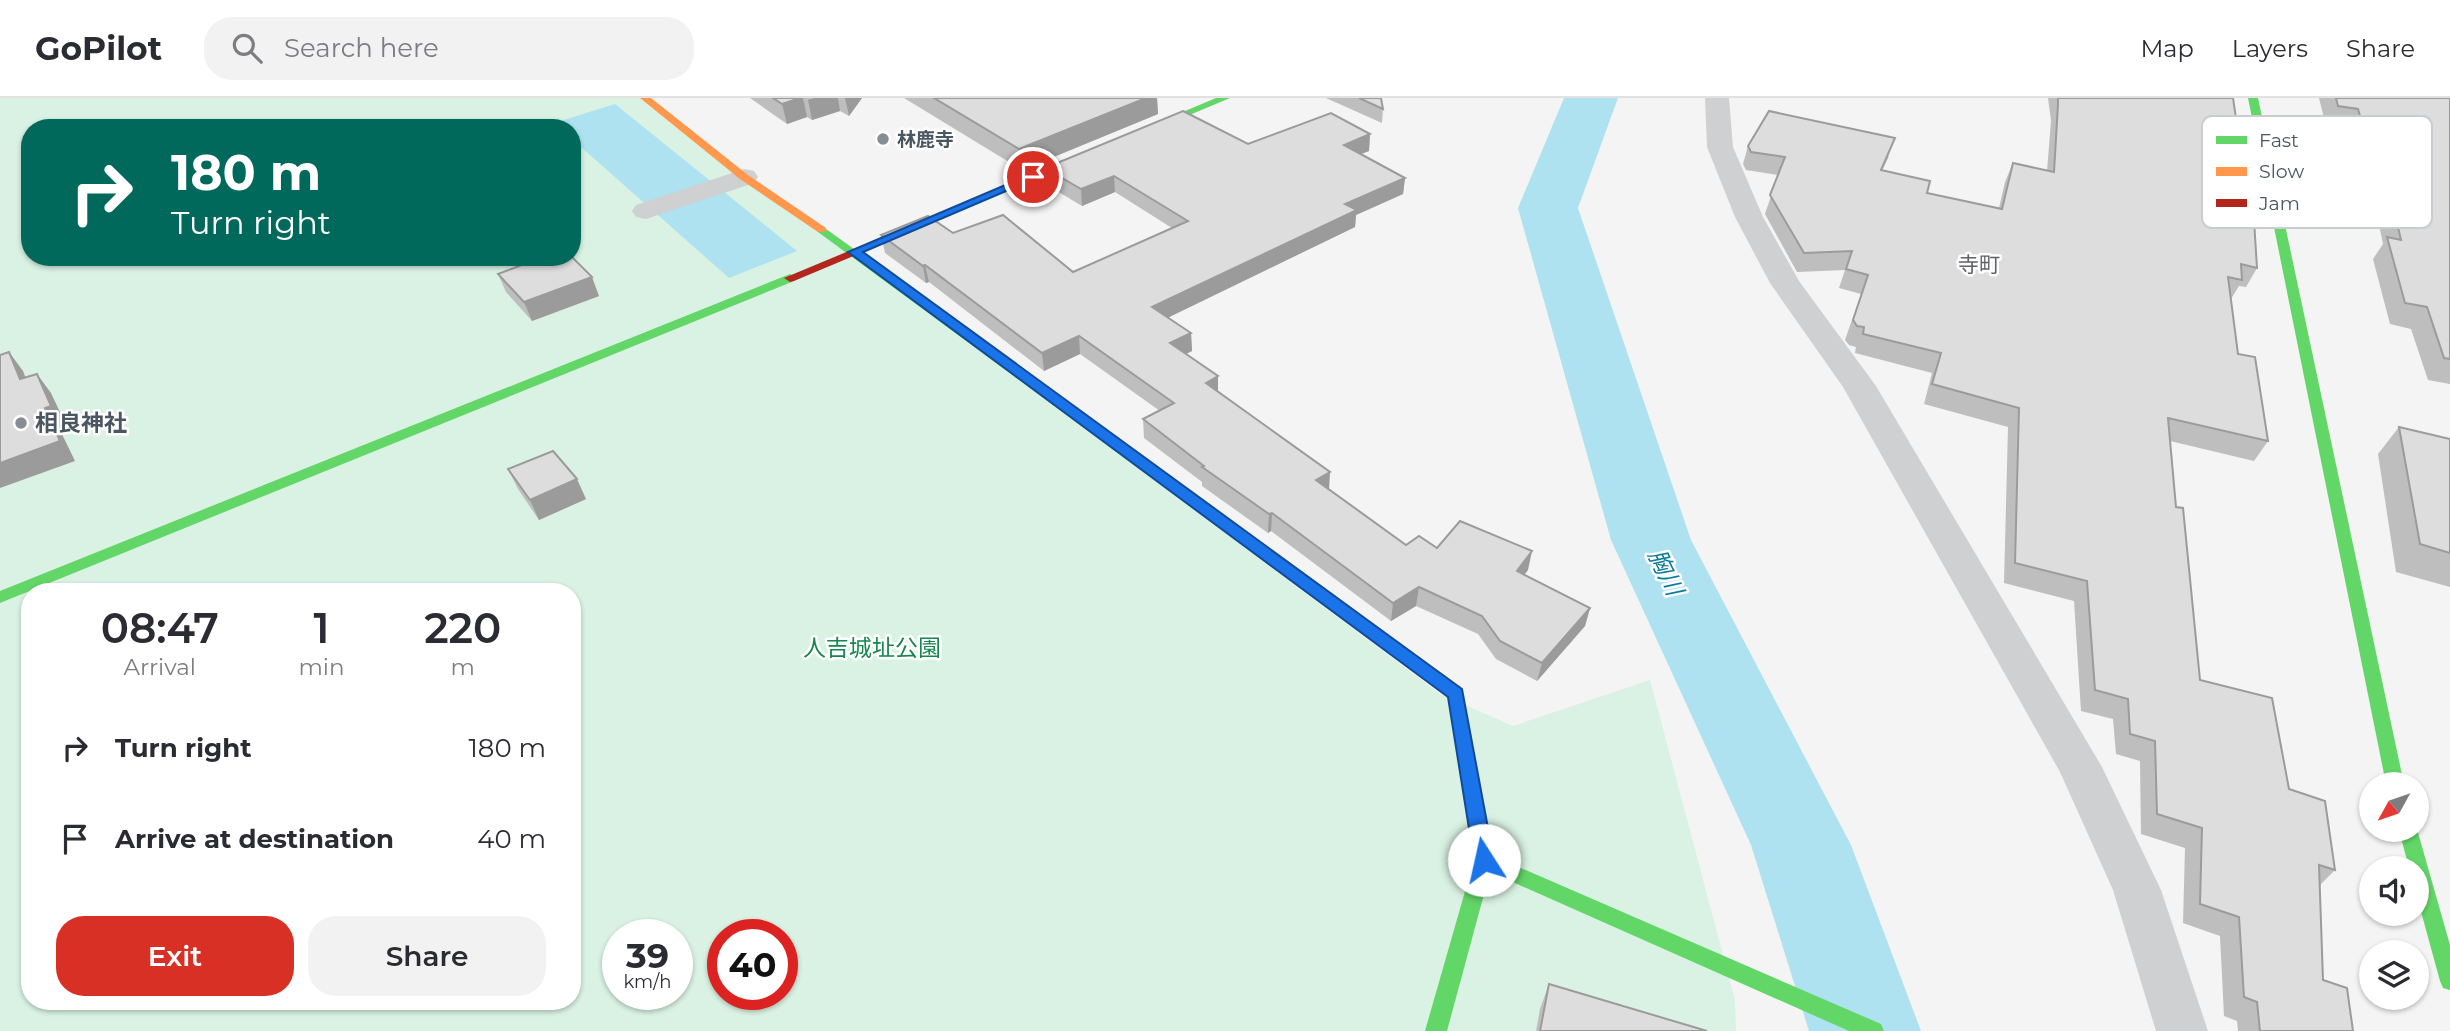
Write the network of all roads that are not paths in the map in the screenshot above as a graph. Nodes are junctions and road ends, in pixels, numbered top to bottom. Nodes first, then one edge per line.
1 (645, 98) edge
2 (1225, 98) edge
3 (1717, 98) edge
4 (2253, 98) edge
5 (2257, 116) edge
6 (732, 181) junction
7 (646, 211) dead end
8 (2280, 228) edge
9 (854, 252) junction
10 (35, 583) edge
11 (21, 589) edge
12 (0, 597) edge
13 (2393, 772) edge
14 (2411, 842) edge
15 (1484, 860) junction
16 (2450, 981) edge
17 (1436, 1031) edge
18 (1873, 1031) edge
19 (2182, 1031) edge

1 - 6 street
2 - 9 street
3 - 19 street
4 - 5 street
6 - 7 street
6 - 9 street
8 - 13 street
9 - 10 street
9 - 15 street
11 - 12 street
14 - 16 street
15 - 17 street
15 - 18 street

